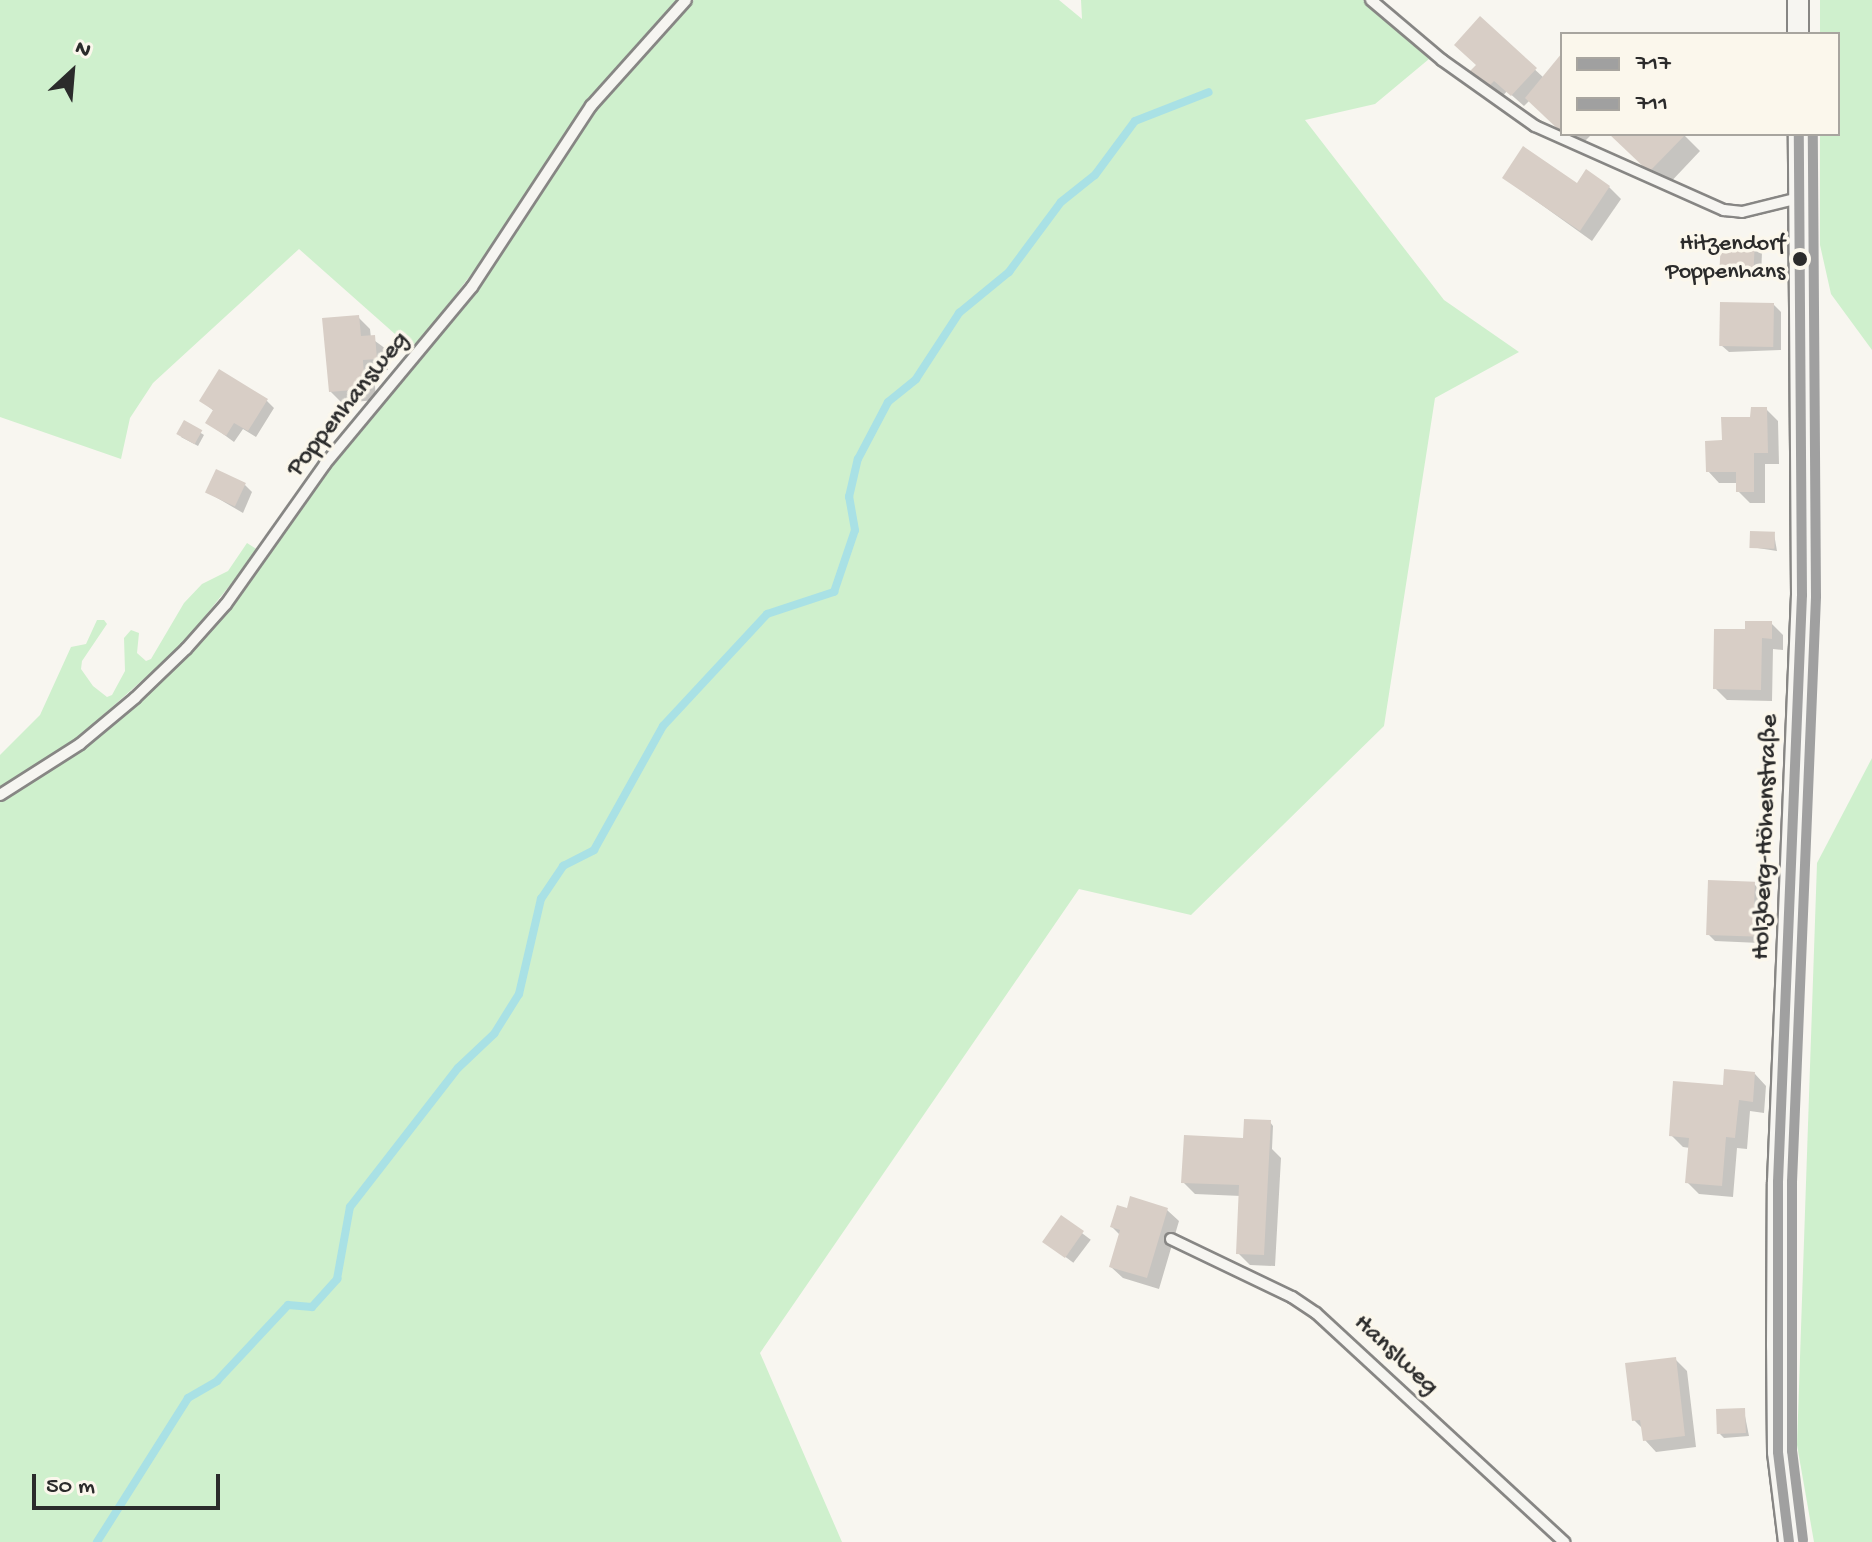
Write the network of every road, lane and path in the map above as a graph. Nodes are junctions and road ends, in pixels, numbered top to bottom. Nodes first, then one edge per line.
1 (686, 0) edge
2 (1371, 0) edge
3 (1798, 0) edge
4 (1798, 32) edge
5 (1799, 136) edge
6 (1799, 198) junction
7 (0, 795) edge
8 (1171, 1239) dead end
9 (1564, 1542) edge
10 (1789, 1542) edge

1 - 7 lane, Poppenhansweg
2 - 6 lane
3 - 4 street
5 - 6 street, Holzberg-Höhenstraße
6 - 10 street, Holzberg-Höhenstraße
8 - 9 lane, Hanslweg

